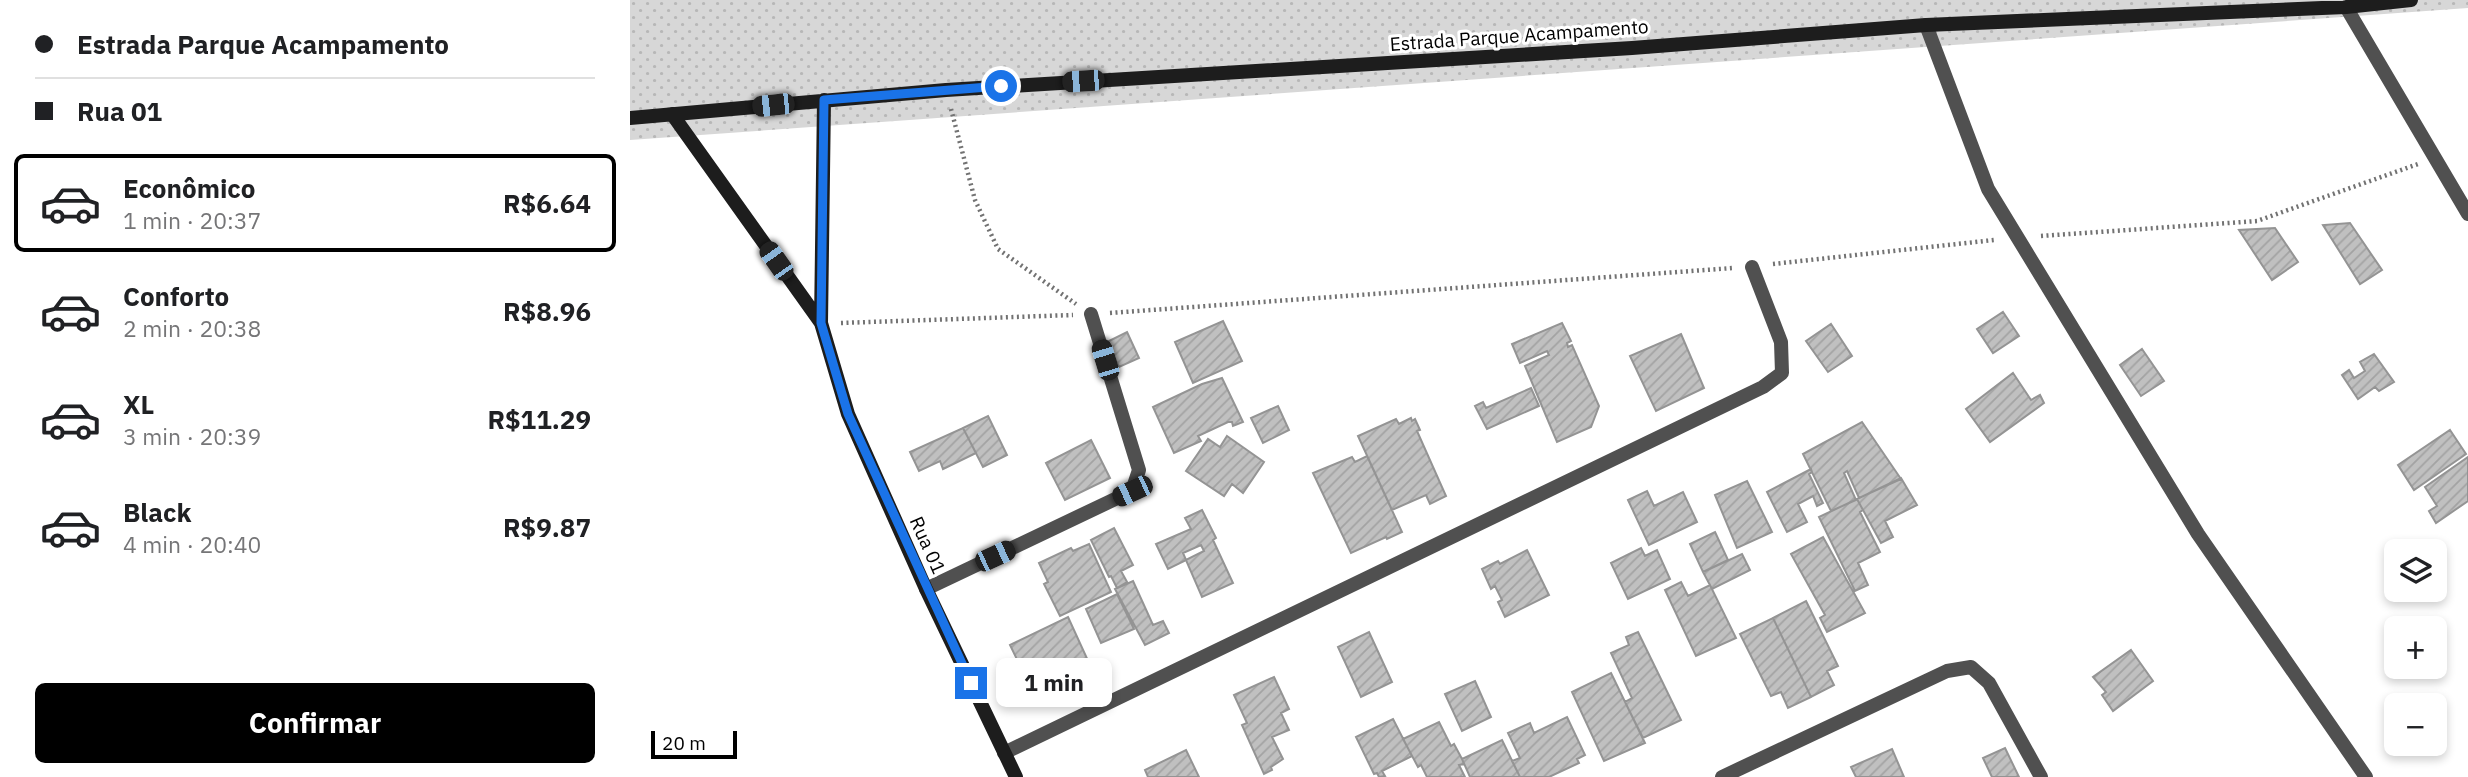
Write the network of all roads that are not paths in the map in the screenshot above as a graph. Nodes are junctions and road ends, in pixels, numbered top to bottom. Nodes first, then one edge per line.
1 (2411, 0) edge
2 (2346, 7) junction
3 (1926, 25) junction
4 (824, 100) junction
5 (672, 114) junction
6 (630, 118) edge
7 (2468, 214) edge
8 (1752, 267) road end
9 (1091, 314) road end
10 (821, 323) junction
11 (926, 589) junction
12 (1004, 753) junction
13 (1016, 777) edge
14 (1722, 777) edge
15 (2041, 777) edge
16 (2366, 777) edge

1 - 2 street, Estrada Parque Acampamento
2 - 3 street, Estrada Parque Acampamento
2 - 7 street
3 - 4 street, Estrada Parque Acampamento
3 - 16 street
4 - 5 street, Estrada Parque Acampamento
4 - 10 street, Rua 01
5 - 6 street, Estrada Parque Acampamento
5 - 10 street, Rua 01
8 - 12 street
9 - 11 street
10 - 11 street, Rua 01
11 - 12 street, Rua 01
12 - 13 street, Rua 01
14 - 15 street

